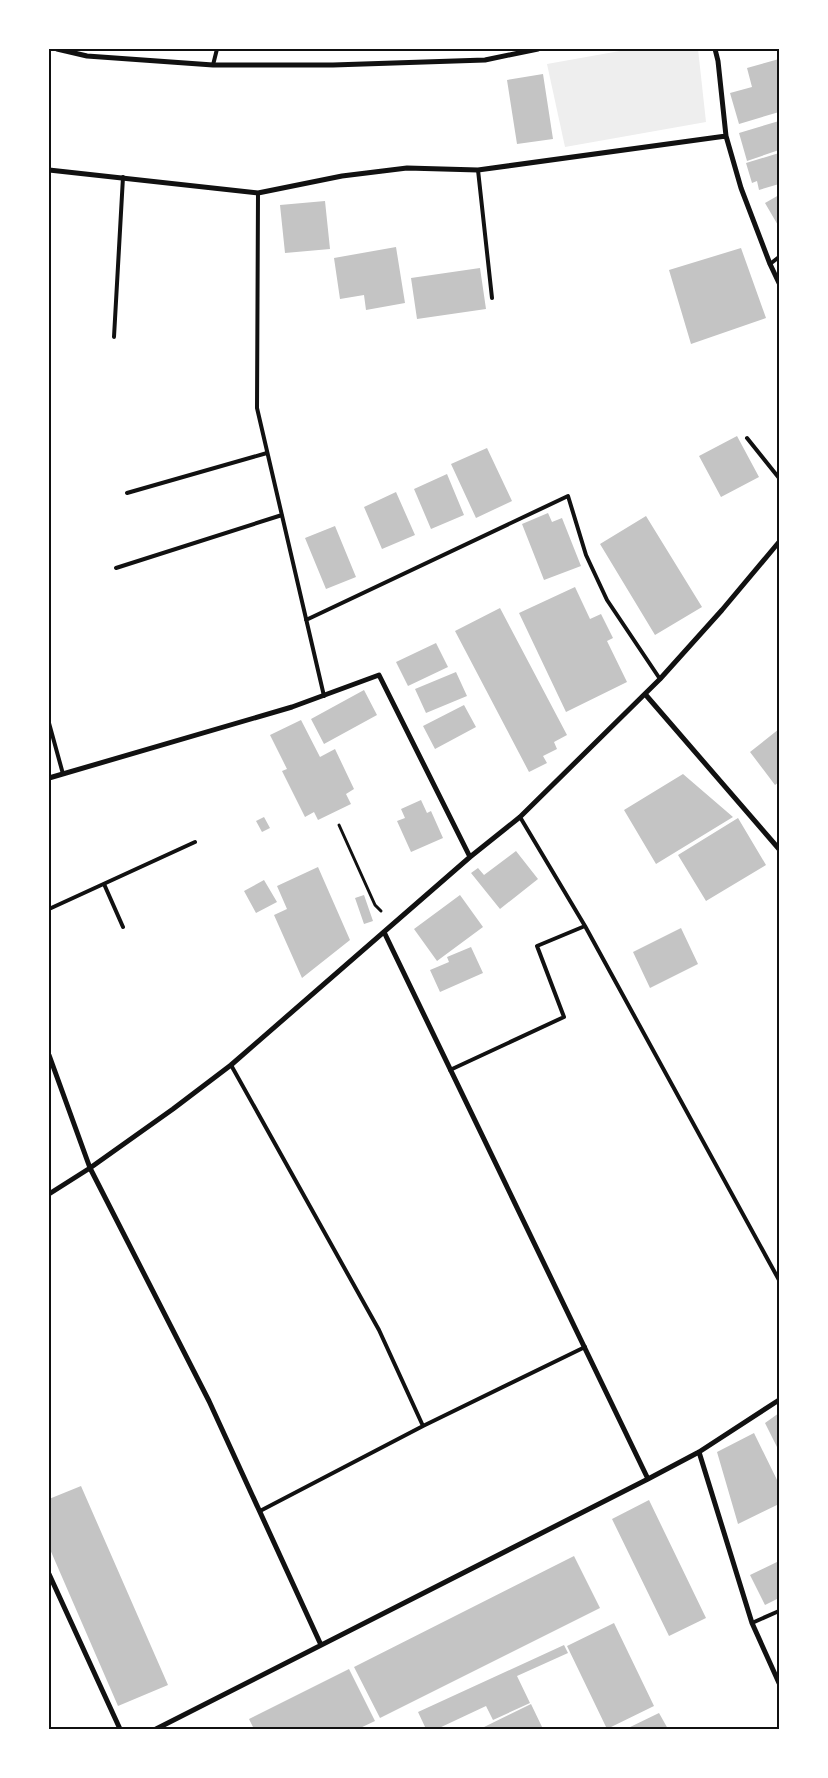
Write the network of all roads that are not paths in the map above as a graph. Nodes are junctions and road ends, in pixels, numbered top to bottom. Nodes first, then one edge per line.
1 (58, 49) edge
2 (216, 49) edge
3 (538, 49) edge
4 (715, 49) edge
5 (213, 65) junction
6 (726, 136) junction
7 (49, 170) edge
8 (478, 170) junction
9 (123, 177) junction
10 (258, 192) junction
11 (779, 257) edge
12 (770, 264) junction
13 (779, 283) edge
14 (492, 298) dead end
15 (114, 337) dead end
16 (747, 438) dead end
17 (267, 453) junction
18 (779, 478) edge
19 (127, 493) dead end
20 (282, 515) junction
21 (779, 542) edge
22 (116, 568) dead end
23 (306, 620) junction
24 (660, 679) junction
25 (645, 694) junction
26 (324, 696) junction
27 (49, 723) edge
28 (62, 774) junction
29 (49, 778) edge
30 (520, 817) junction
31 (194, 842) dead end
32 (779, 849) edge
33 (470, 857) junction
34 (104, 884) junction
35 (49, 908) edge
36 (123, 926) dead end
37 (585, 926) junction
38 (384, 932) junction
39 (49, 1055) edge
40 (231, 1065) junction
41 (450, 1070) junction
42 (90, 1168) junction
43 (49, 1194) edge
44 (779, 1280) edge
45 (585, 1347) junction
46 (779, 1400) edge
47 (423, 1426) junction
48 (699, 1452) junction
49 (648, 1480) junction
50 (260, 1511) junction
51 (49, 1574) edge
52 (779, 1612) edge
53 (752, 1623) junction
54 (321, 1645) junction
55 (779, 1683) edge
56 (120, 1729) edge
57 (156, 1729) edge

1 - 5 street
2 - 5 lane
3 - 5 street
4 - 6 street
6 - 8 street
6 - 12 street
7 - 9 street
8 - 10 street
8 - 14 lane
9 - 10 street
9 - 15 lane
10 - 17 lane
11 - 12 lane
12 - 13 street
16 - 18 lane
17 - 19 lane
17 - 20 lane
20 - 22 lane
20 - 23 lane
21 - 24 street
23 - 24 lane
23 - 26 lane
24 - 25 street
25 - 30 street
25 - 32 street
26 - 28 street
26 - 33 street
27 - 28 lane
28 - 29 street
30 - 33 street
30 - 37 lane
31 - 34 lane
33 - 38 street
34 - 35 lane
34 - 36 lane
37 - 41 lane
37 - 44 lane
38 - 40 street
38 - 41 street
39 - 42 street
40 - 42 street
40 - 47 lane
41 - 45 street
42 - 43 street
42 - 50 street
45 - 47 lane
45 - 49 street
46 - 48 street
47 - 50 lane
48 - 49 street
48 - 53 street
49 - 54 street
50 - 54 street
51 - 56 street
52 - 53 lane
53 - 55 street
54 - 57 street

